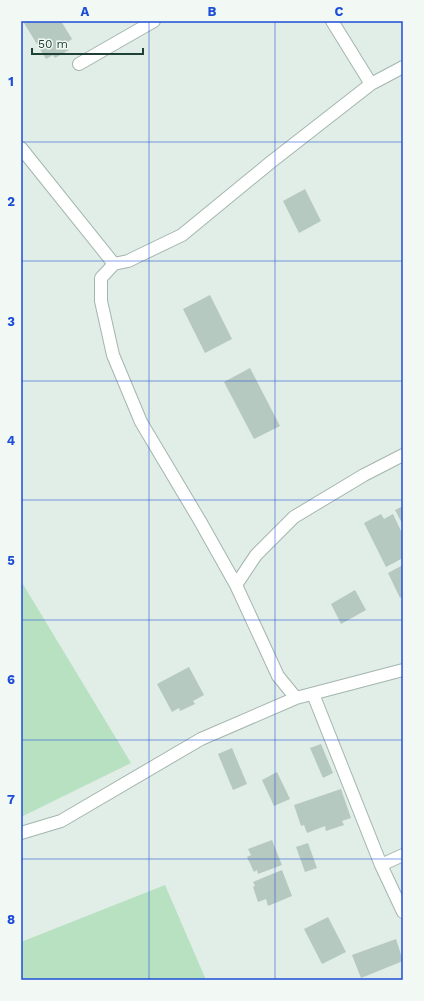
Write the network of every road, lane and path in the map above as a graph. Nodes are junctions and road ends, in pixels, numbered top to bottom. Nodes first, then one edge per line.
1 (154, 21) edge
2 (332, 21) edge
3 (79, 64) dead end
4 (403, 67) edge
5 (371, 84) junction
6 (21, 148) edge
7 (114, 264) junction
8 (403, 455) edge
9 (236, 585) junction
10 (403, 670) edge
11 (313, 694) junction
12 (296, 698) junction
13 (21, 833) edge
14 (403, 855) edge
15 (381, 865) junction
16 (403, 912) edge

1 - 3 street
2 - 5 street
4 - 5 street
5 - 7 street
6 - 7 street
7 - 9 street
8 - 9 street
9 - 12 street
10 - 11 street
11 - 12 street
11 - 15 street
12 - 13 street
14 - 15 street
15 - 16 street

